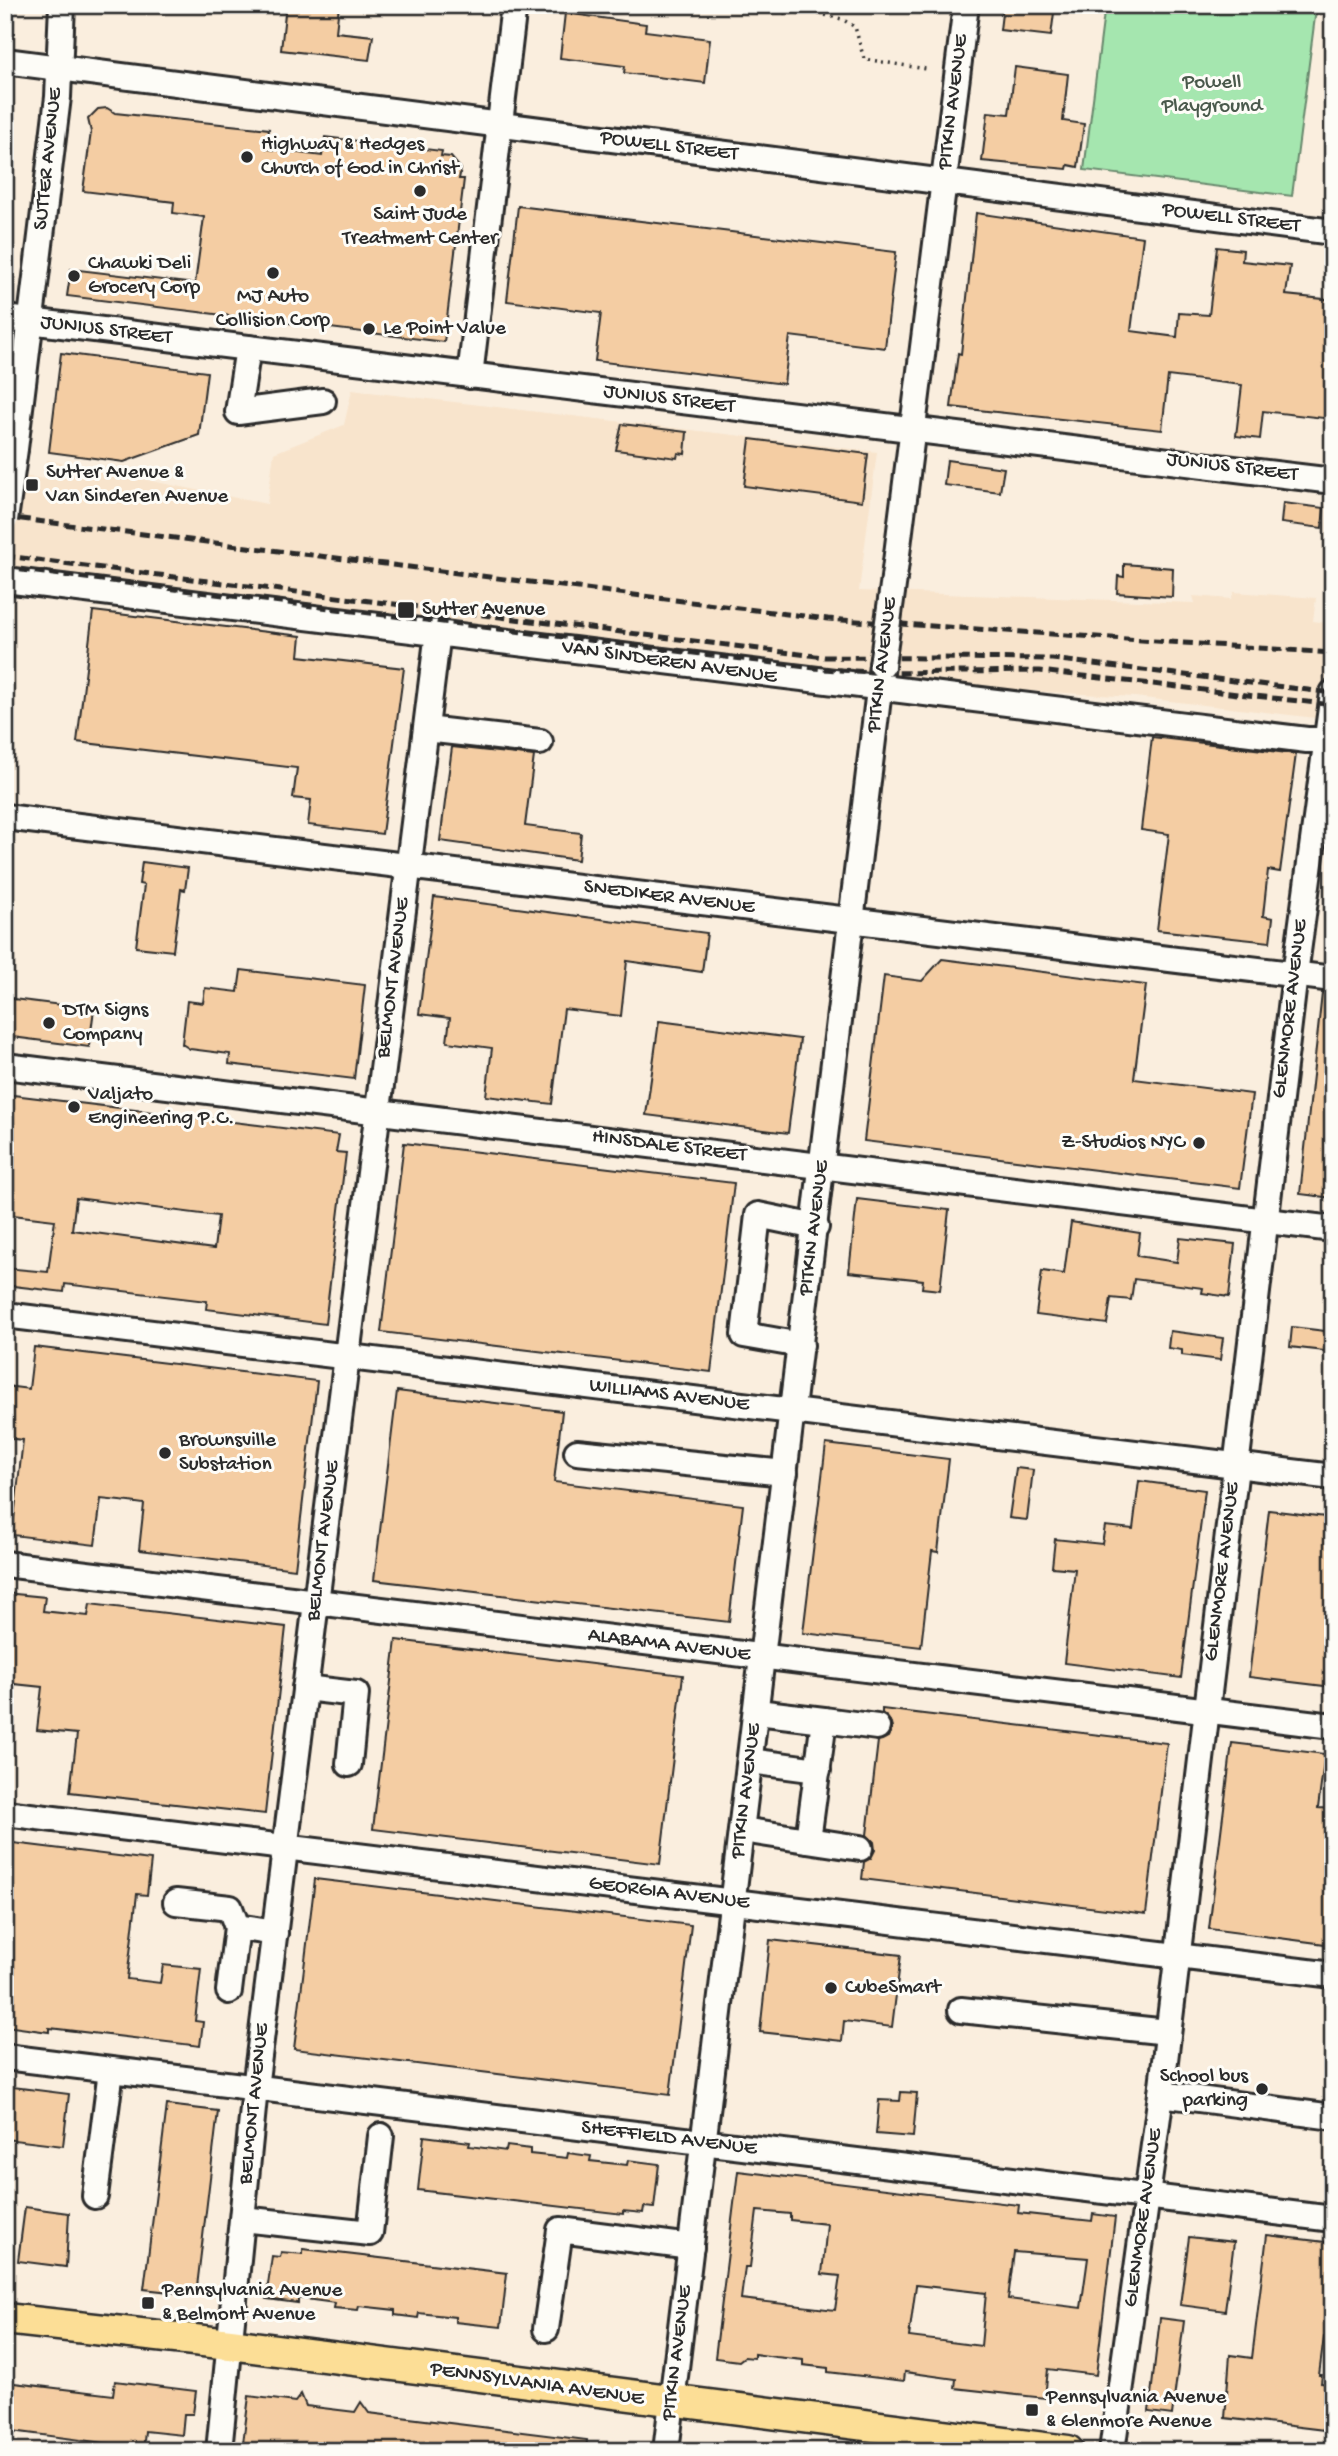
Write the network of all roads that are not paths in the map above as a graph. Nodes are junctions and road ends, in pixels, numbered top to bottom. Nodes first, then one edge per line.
1 (62, 5) edge
2 (514, 5) edge
3 (966, 5) edge
4 (5, 61) edge
5 (58, 68) junction
6 (499, 125) junction
7 (943, 181) junction
8 (1333, 232) edge
9 (5, 318) edge
10 (30, 321) junction
11 (248, 348) junction
12 (470, 376) junction
13 (323, 401) dead end
14 (912, 430) junction
15 (1333, 481) edge
16 (5, 520) edge
17 (5, 580) edge
18 (438, 632) junction
19 (880, 691) junction
20 (1332, 701) edge
21 (426, 729) junction
22 (1329, 740) edge
23 (540, 742) dead end
24 (5, 817) edge
25 (408, 866) junction
26 (853, 920) junction
27 (1295, 974) junction
28 (1333, 979) edge
29 (5, 1066) edge
30 (378, 1111) junction
31 (823, 1166) junction
32 (1266, 1220) junction
33 (816, 1227) junction
34 (1333, 1229) edge
35 (5, 1315) edge
36 (801, 1345) junction
37 (347, 1357) junction
38 (793, 1411) junction
39 (577, 1452) dead end
40 (1236, 1465) junction
41 (785, 1473) junction
42 (1333, 1477) edge
43 (5, 1564) edge
44 (316, 1602) junction
45 (763, 1657) junction
46 (305, 1688) junction
47 (1206, 1711) junction
48 (757, 1712) junction
49 (824, 1720) junction
50 (1333, 1726) edge
51 (877, 1727) dead end
52 (750, 1761) junction
53 (349, 1764) dead end
54 (818, 1770) junction
55 (5, 1814) edge
56 (742, 1830) junction
57 (808, 1840) junction
58 (285, 1847) junction
59 (860, 1848) dead end
60 (176, 1902) dead end
61 (733, 1902) junction
62 (237, 1927) junction
63 (275, 1933) junction
64 (1177, 1956) junction
65 (1333, 1975) edge
66 (229, 1991) dead end
67 (961, 2010) dead end
68 (1167, 2032) junction
69 (5, 2057) edge
70 (111, 2070) junction
71 (255, 2088) junction
72 (1161, 2094) junction
73 (1333, 2117) edge
74 (381, 2136) dead end
75 (703, 2143) junction
76 (95, 2196) dead end
77 (1147, 2197) junction
78 (243, 2218) junction
79 (1333, 2219) edge
80 (691, 2248) junction
81 (5, 2319) edge
82 (546, 2329) dead end
83 (230, 2344) junction
84 (671, 2403) junction
85 (1003, 2447) edge
86 (219, 2451) edge
87 (666, 2451) edge
88 (1068, 2451) edge
89 (1112, 2451) edge

1 - 5 street, SUTTER AVENUE
2 - 6 street
3 - 7 street, PITKIN AVENUE
4 - 5 street, POWELL STREET
5 - 6 street, POWELL STREET
5 - 10 street, SUTTER AVENUE
6 - 7 street, POWELL STREET
6 - 12 street
7 - 8 street, POWELL STREET
7 - 14 street, PITKIN AVENUE
9 - 10 street, JUNIUS STREET
10 - 11 street, JUNIUS STREET
10 - 16 street, SUTTER AVENUE, bridge
11 - 12 street, JUNIUS STREET
11 - 13 street
12 - 14 street, JUNIUS STREET
14 - 15 street, JUNIUS STREET
14 - 19 street, PITKIN AVENUE, bridge
17 - 18 street, VAN SINDEREN AVENUE
18 - 19 street, VAN SINDEREN AVENUE
18 - 21 street, BELMONT AVENUE
19 - 22 street, VAN SINDEREN AVENUE
19 - 26 street, PITKIN AVENUE
20 - 22 street, GLENMORE AVENUE
21 - 23 street
21 - 25 street, BELMONT AVENUE
22 - 27 street, GLENMORE AVENUE
24 - 25 street, SNEDIKER AVENUE
25 - 26 street, SNEDIKER AVENUE
25 - 30 street, BELMONT AVENUE
26 - 27 street, SNEDIKER AVENUE
26 - 31 street, PITKIN AVENUE
27 - 28 street, SNEDIKER AVENUE
27 - 32 street, GLENMORE AVENUE
29 - 30 street, HINSDALE STREET
30 - 31 street, HINSDALE STREET
30 - 37 street, BELMONT AVENUE
31 - 32 street, HINSDALE STREET
31 - 33 street, PITKIN AVENUE
32 - 34 street, HINSDALE STREET
32 - 40 street, GLENMORE AVENUE
33 - 36 street, PITKIN AVENUE
33 - 36 street
35 - 37 street, WILLIAMS AVENUE
36 - 38 street, PITKIN AVENUE
37 - 38 street, WILLIAMS AVENUE
37 - 44 street, BELMONT AVENUE
38 - 40 street, WILLIAMS AVENUE
38 - 41 street, PITKIN AVENUE
39 - 41 street
40 - 42 street, WILLIAMS AVENUE
40 - 47 street, GLENMORE AVENUE
41 - 45 street, PITKIN AVENUE
43 - 44 street, ALABAMA AVENUE
44 - 45 street, ALABAMA AVENUE
44 - 46 street, BELMONT AVENUE
45 - 47 street, ALABAMA AVENUE
45 - 48 street, PITKIN AVENUE
46 - 53 street
46 - 58 street, BELMONT AVENUE
47 - 50 street, ALABAMA AVENUE
47 - 64 street, GLENMORE AVENUE
48 - 49 street
48 - 52 street, PITKIN AVENUE
49 - 51 street
49 - 54 street
52 - 54 street
52 - 56 street, PITKIN AVENUE
54 - 57 street
55 - 58 street, GEORGIA AVENUE
56 - 57 street
56 - 61 street, PITKIN AVENUE
57 - 59 street
58 - 61 street, GEORGIA AVENUE
58 - 63 street, BELMONT AVENUE
60 - 62 street
61 - 64 street, GEORGIA AVENUE
61 - 75 street, PITKIN AVENUE
62 - 63 street
62 - 66 street
63 - 71 street, BELMONT AVENUE
64 - 65 street, GEORGIA AVENUE
64 - 68 street, GLENMORE AVENUE
67 - 68 street
68 - 72 street, GLENMORE AVENUE
69 - 70 street, SHEFFIELD AVENUE
70 - 71 street, SHEFFIELD AVENUE
70 - 76 street
71 - 75 street, SHEFFIELD AVENUE
71 - 78 street, BELMONT AVENUE
72 - 73 street
72 - 77 street, GLENMORE AVENUE
74 - 78 street
75 - 77 street, SHEFFIELD AVENUE
75 - 80 street, PITKIN AVENUE
77 - 79 street, SHEFFIELD AVENUE
77 - 89 street, GLENMORE AVENUE
78 - 83 street, BELMONT AVENUE
80 - 82 street
80 - 84 street, PITKIN AVENUE
81 - 83 main road, PENNSYLVANIA AVENUE
83 - 84 main road, PENNSYLVANIA AVENUE
83 - 86 street, BELMONT AVENUE
84 - 85 main road, PENNSYLVANIA AVENUE
84 - 87 street, PITKIN AVENUE
85 - 88 main road, PENNSYLVANIA AVENUE

